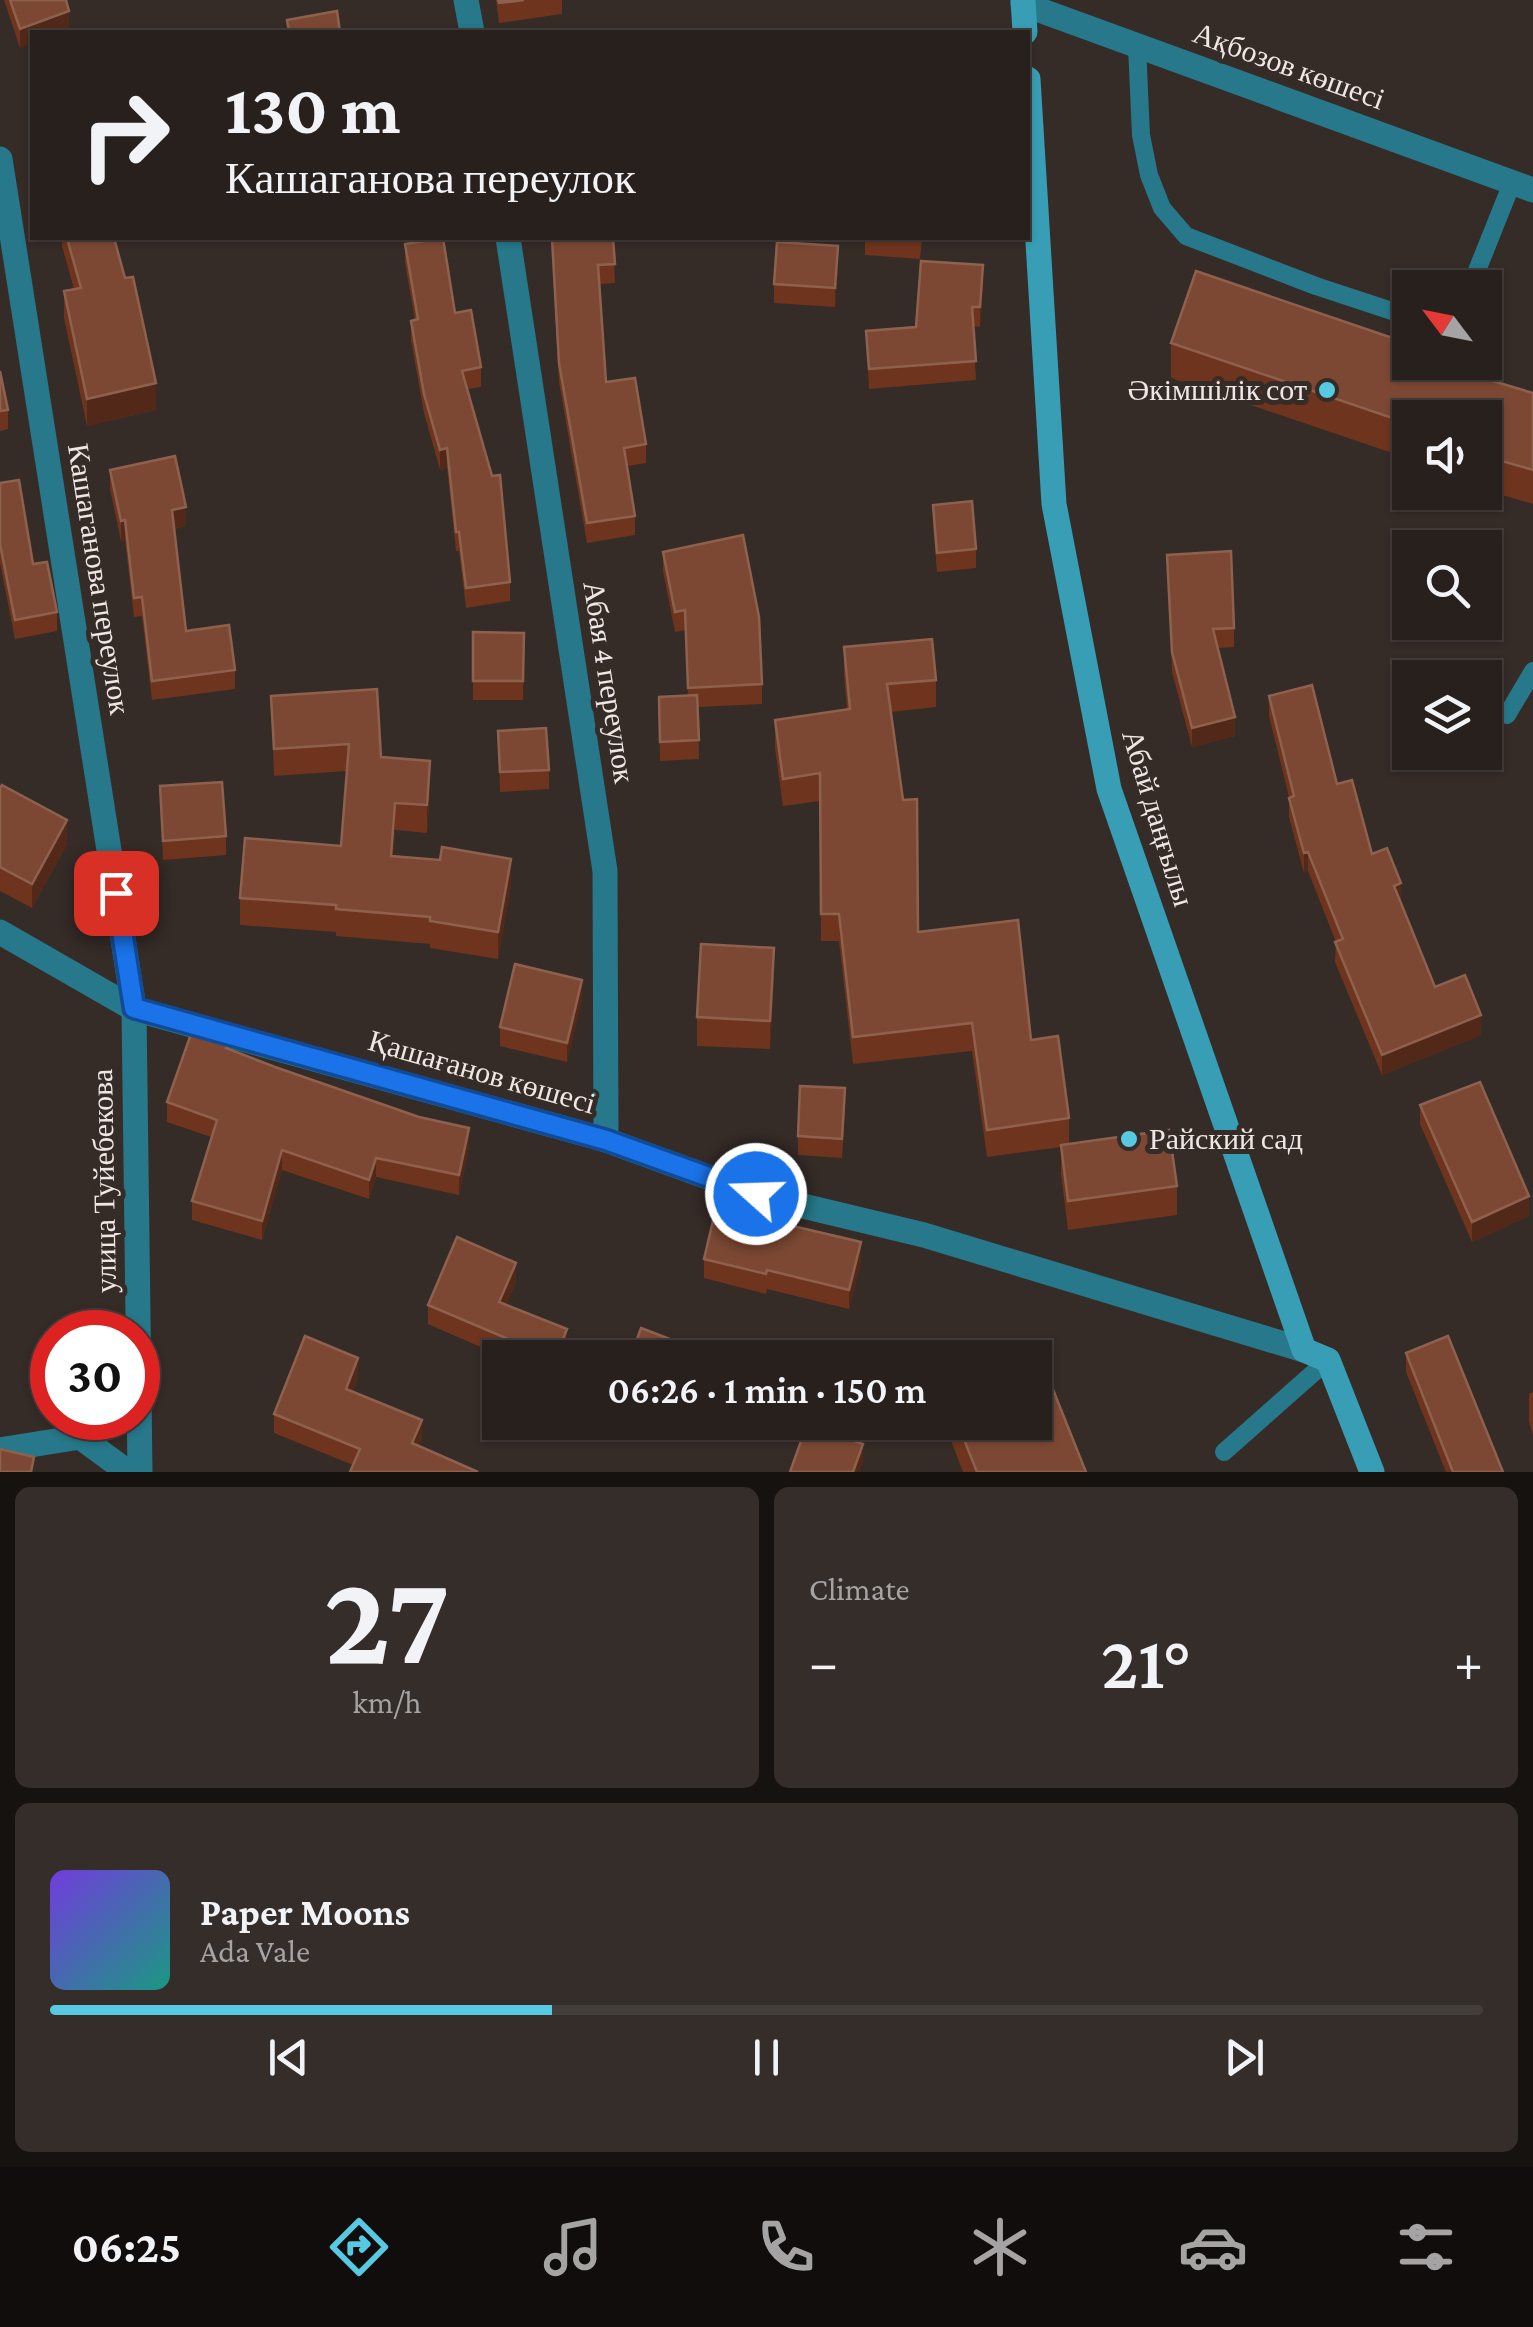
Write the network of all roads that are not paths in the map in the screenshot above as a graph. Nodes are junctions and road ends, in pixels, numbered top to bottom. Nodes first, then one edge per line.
1 (466, 0) edge
2 (1023, 2) edge
3 (472, 30) edge
4 (1024, 30) edge
5 (1137, 46) junction
6 (1030, 112) edge
7 (0, 159) edge
8 (1523, 186) edge
9 (508, 240) edge
10 (1479, 270) edge
11 (1392, 311) edge
12 (1533, 671) edge
13 (1507, 715) dead end
14 (0, 932) edge
15 (134, 1008) junction
16 (606, 1140) junction
17 (1316, 1355) junction
18 (0, 1450) edge
19 (1224, 1452) dead end
20 (128, 1472) edge
21 (140, 1472) edge
22 (1372, 1472) edge

1 - 3 street
2 - 4 main road
2 - 5 street, Ақбозов көшесі
5 - 8 street, Ақбозов көшесі
5 - 11 lane
6 - 17 main road, Абай даңғылы
7 - 15 street, Кашаганова переулок
8 - 10 lane
9 - 16 street, Абая 4 переулок
12 - 13 lane
14 - 15 street, Қашағанов көшесі
15 - 16 street, Қашағанов көшесі
15 - 21 street, улица Туйебекова
16 - 17 street, Қашағанов көшесі
17 - 19 lane
17 - 22 main road, Абай даңғылы
18 - 20 street

